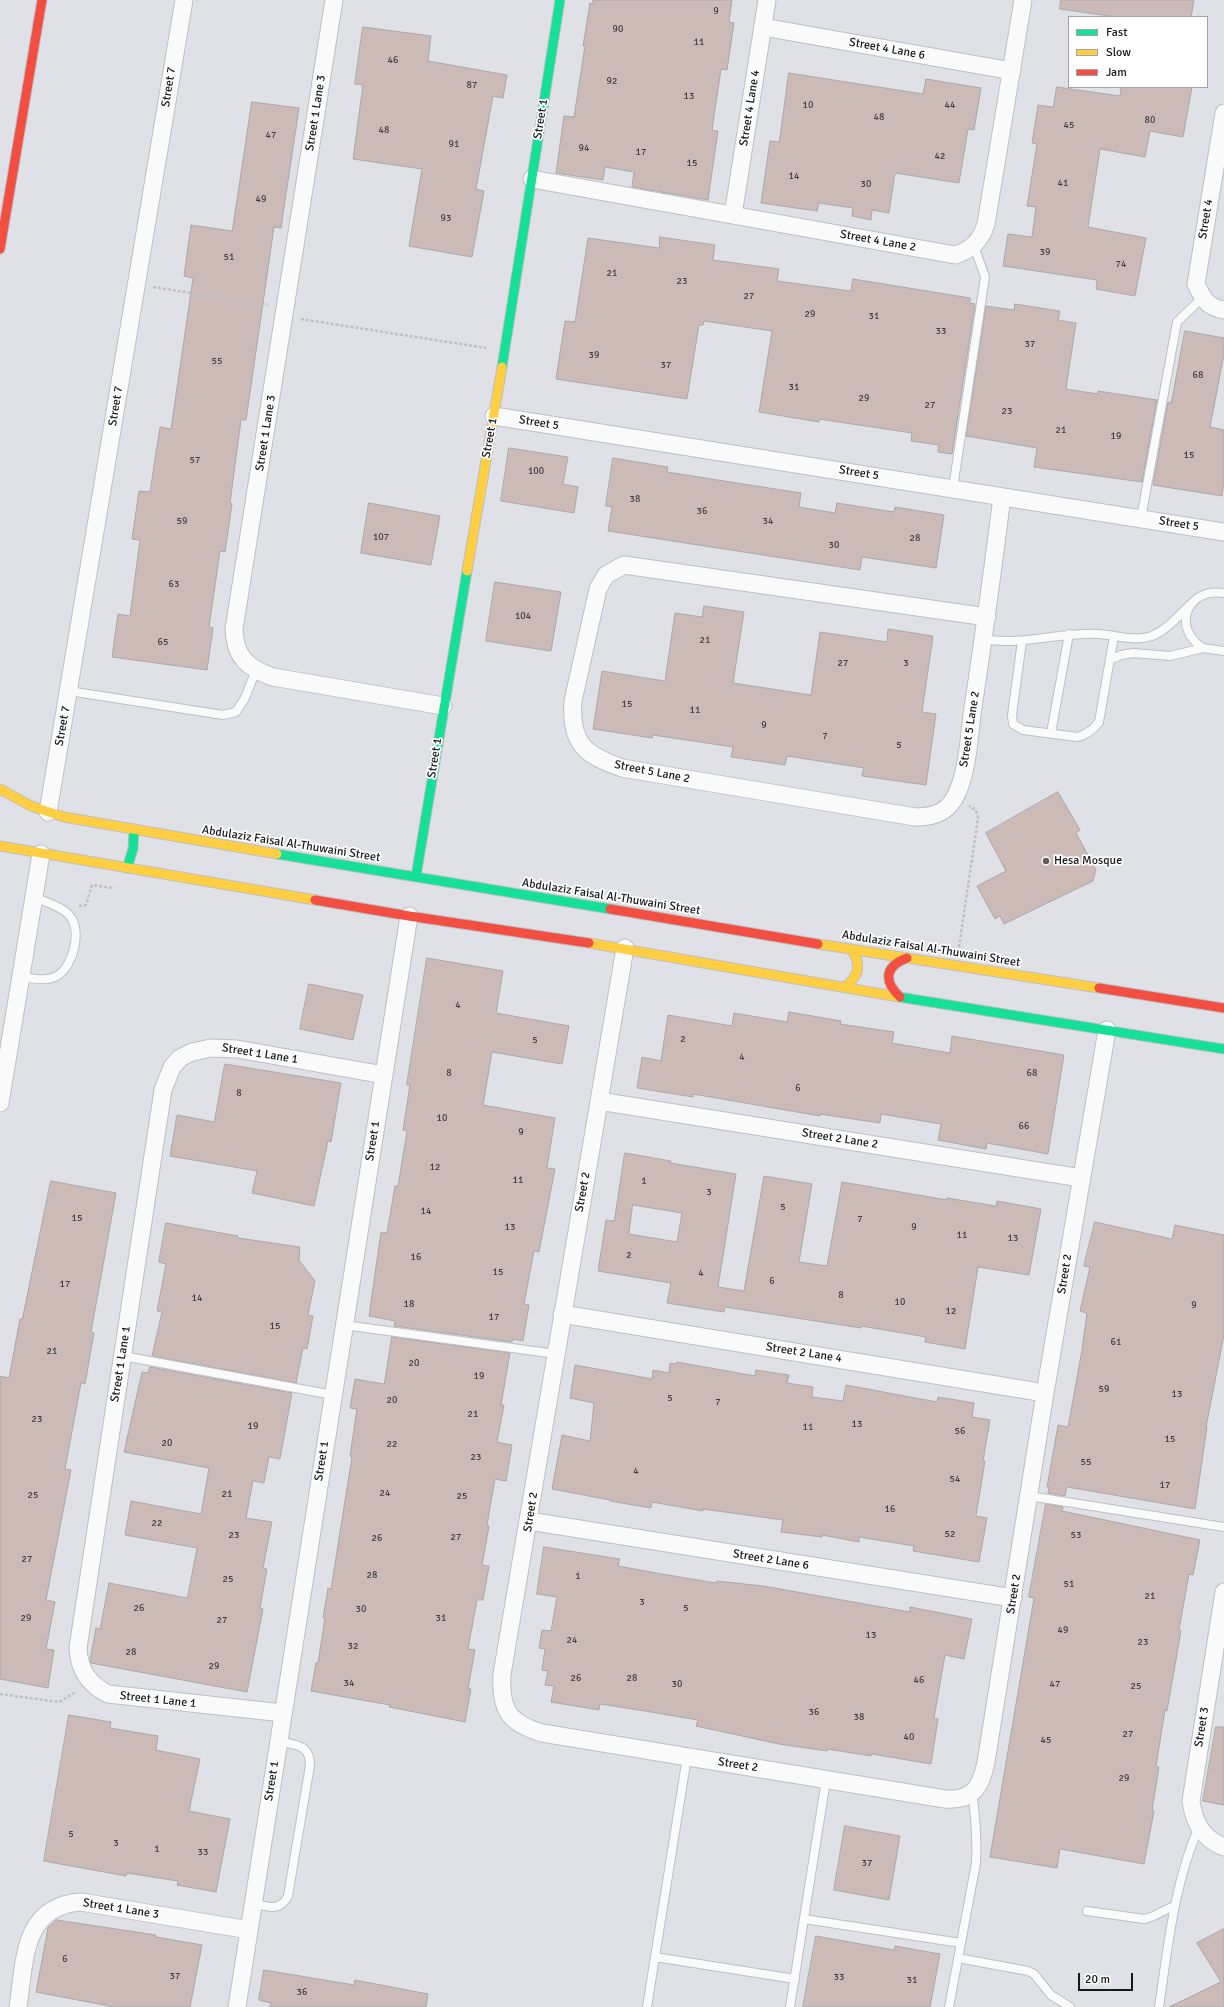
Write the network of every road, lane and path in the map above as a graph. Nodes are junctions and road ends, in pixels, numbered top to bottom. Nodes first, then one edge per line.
1 (42, 0) edge
2 (184, 0) edge
3 (334, 0) edge
4 (560, 0) edge
5 (767, 0) edge
6 (1023, 0) edge
7 (763, 27) junction
8 (1012, 71) junction
9 (1224, 114) edge
10 (532, 179) junction
11 (733, 215) junction
12 (974, 246) junction
13 (0, 249) edge
14 (136, 284) junction
15 (1202, 298) junction
16 (1224, 310) edge
17 (285, 312) junction
18 (504, 351) junction
19 (494, 416) junction
20 (953, 488) junction
21 (1002, 497) junction
22 (1141, 518) junction
23 (1224, 532) edge
24 (1224, 593) edge
25 (1190, 605) junction
26 (987, 617) junction
27 (1069, 634) junction
28 (1114, 636) junction
29 (983, 639) junction
30 (1022, 641) junction
31 (1203, 648) junction
32 (1224, 651) edge
33 (1110, 660) junction
34 (256, 670) junction
35 (69, 691) junction
36 (443, 706) junction
37 (1051, 733) junction
38 (0, 789) edge
39 (953, 799) junction
40 (48, 812) junction
41 (134, 830) junction
42 (0, 846) edge
43 (41, 854) junction
44 (117, 866) junction
45 (127, 868) junction
46 (416, 876) junction
47 (34, 897) junction
48 (63, 910) junction
49 (409, 916) junction
50 (625, 948) junction
51 (851, 949) junction
52 (907, 958) junction
53 (956, 966) junction
54 (21, 977) junction
55 (845, 987) junction
56 (900, 997) junction
57 (1224, 1008) edge
58 (1107, 1030) junction
59 (1224, 1049) edge
60 (384, 1075) junction
61 (599, 1101) junction
62 (0, 1104) edge
63 (1081, 1178) junction
64 (562, 1314) junction
65 (344, 1325) junction
66 (556, 1354) junction
67 (122, 1356) junction
68 (1045, 1393) junction
69 (333, 1395) junction
70 (1029, 1496) junction
71 (529, 1521) junction
72 (1224, 1527) edge
73 (1224, 1592) edge
74 (1013, 1598) junction
75 (88, 1679) junction
76 (0, 1694) edge
77 (283, 1713) junction
78 (278, 1741) junction
79 (687, 1757) junction
80 (826, 1780) junction
81 (972, 1794) junction
82 (1199, 1827) junction
83 (1224, 1847) edge
84 (253, 1903) junction
85 (1175, 1906) junction
86 (1087, 1911) dead end
87 (804, 1919) junction
88 (249, 1930) junction
89 (961, 1943) junction
90 (655, 1957) junction
91 (958, 1958) junction
92 (795, 1979) junction
93 (18, 2007) edge
94 (237, 2007) edge
95 (647, 2007) edge
96 (790, 2007) edge
97 (949, 2007) edge
98 (1070, 2007) edge
99 (1159, 2007) edge

1 - 13 street
2 - 14 street, Street 7
3 - 17 street, Street 1 Lane 3
4 - 10 street, Street 1
5 - 7 street, Street 4 Lane 4
6 - 8 street
7 - 8 street, Street 4 Lane 6
7 - 11 street, Street 4 Lane 4
8 - 12 street
9 - 15 street, Street 4
10 - 11 street, Street 4 Lane 2
10 - 18 street, Street 1
11 - 12 street, Street 4 Lane 2
12 - 20 lane
14 - 17 path
14 - 35 street, Street 7
15 - 16 street
15 - 22 lane
17 - 18 path
17 - 34 street, Street 1 Lane 3
18 - 19 street, Street 1
19 - 20 street, Street 5
19 - 36 street, Street 1
20 - 21 street, Street 5
21 - 22 street, Street 5
21 - 26 street, Street 5 Lane 2
22 - 23 street, Street 5
24 - 25 lane
25 - 28 lane
25 - 31 lane
26 - 29 street, Street 5 Lane 2
26 - 39 street, Street 5 Lane 2
27 - 28 lane
27 - 30 lane
27 - 37 lane
28 - 33 lane
29 - 30 lane
29 - 39 street, Street 5 Lane 2
30 - 37 lane
31 - 32 lane
31 - 33 lane
33 - 37 lane
34 - 35 lane
34 - 36 street, Street 1 Lane 3
35 - 40 street, Street 7
36 - 46 street, Street 1
38 - 40 street, Abdulaziz Faisal Al-Thuwaini Street
39 - 53 path
40 - 41 street, Abdulaziz Faisal Al-Thuwaini Street
41 - 45 street
41 - 46 street, Abdulaziz Faisal Al-Thuwaini Street
42 - 43 street
43 - 44 street
43 - 47 street
44 - 45 street
44 - 48 path
45 - 49 street
46 - 51 street, Abdulaziz Faisal Al-Thuwaini Street
47 - 48 lane
47 - 54 street
48 - 54 lane
49 - 50 street
49 - 60 street, Street 1
50 - 55 street
50 - 61 street, Street 2
51 - 52 street, Abdulaziz Faisal Al-Thuwaini Street
51 - 55 street
52 - 53 street, Abdulaziz Faisal Al-Thuwaini Street
52 - 56 street
53 - 57 street, Abdulaziz Faisal Al-Thuwaini Street
54 - 62 street
55 - 56 street
56 - 58 street
58 - 59 street
58 - 63 street, Street 2
60 - 65 street, Street 1
60 - 67 street, Street 1 Lane 1
61 - 63 street, Street 2 Lane 2
61 - 64 street, Street 2
63 - 68 street, Street 2
64 - 66 street, Street 2
64 - 68 street, Street 2 Lane 4
65 - 66 lane
65 - 69 street, Street 1
66 - 71 street, Street 2
67 - 69 lane
67 - 75 street, Street 1 Lane 1
68 - 70 street, Street 2
69 - 77 street, Street 1
70 - 72 lane
70 - 74 street, Street 2
71 - 74 street, Street 2 Lane 6
71 - 79 street, Street 2
73 - 82 street, Street 3
74 - 81 street, Street 2
75 - 76 path
75 - 77 street, Street 1 Lane 1
77 - 78 street, Street 1
78 - 84 street, Street 1
78 - 84 lane
79 - 80 street, Street 2
79 - 90 lane
80 - 81 street, Street 2
80 - 87 lane
81 - 89 lane
82 - 83 street, Street 3
82 - 85 lane
84 - 88 street, Street 1
85 - 86 lane
85 - 99 lane
87 - 89 lane
87 - 92 lane
88 - 93 street, Street 1 Lane 3
88 - 94 street, Street 1
89 - 91 lane
90 - 92 lane
90 - 95 lane
91 - 97 lane
91 - 98 lane
92 - 96 lane

